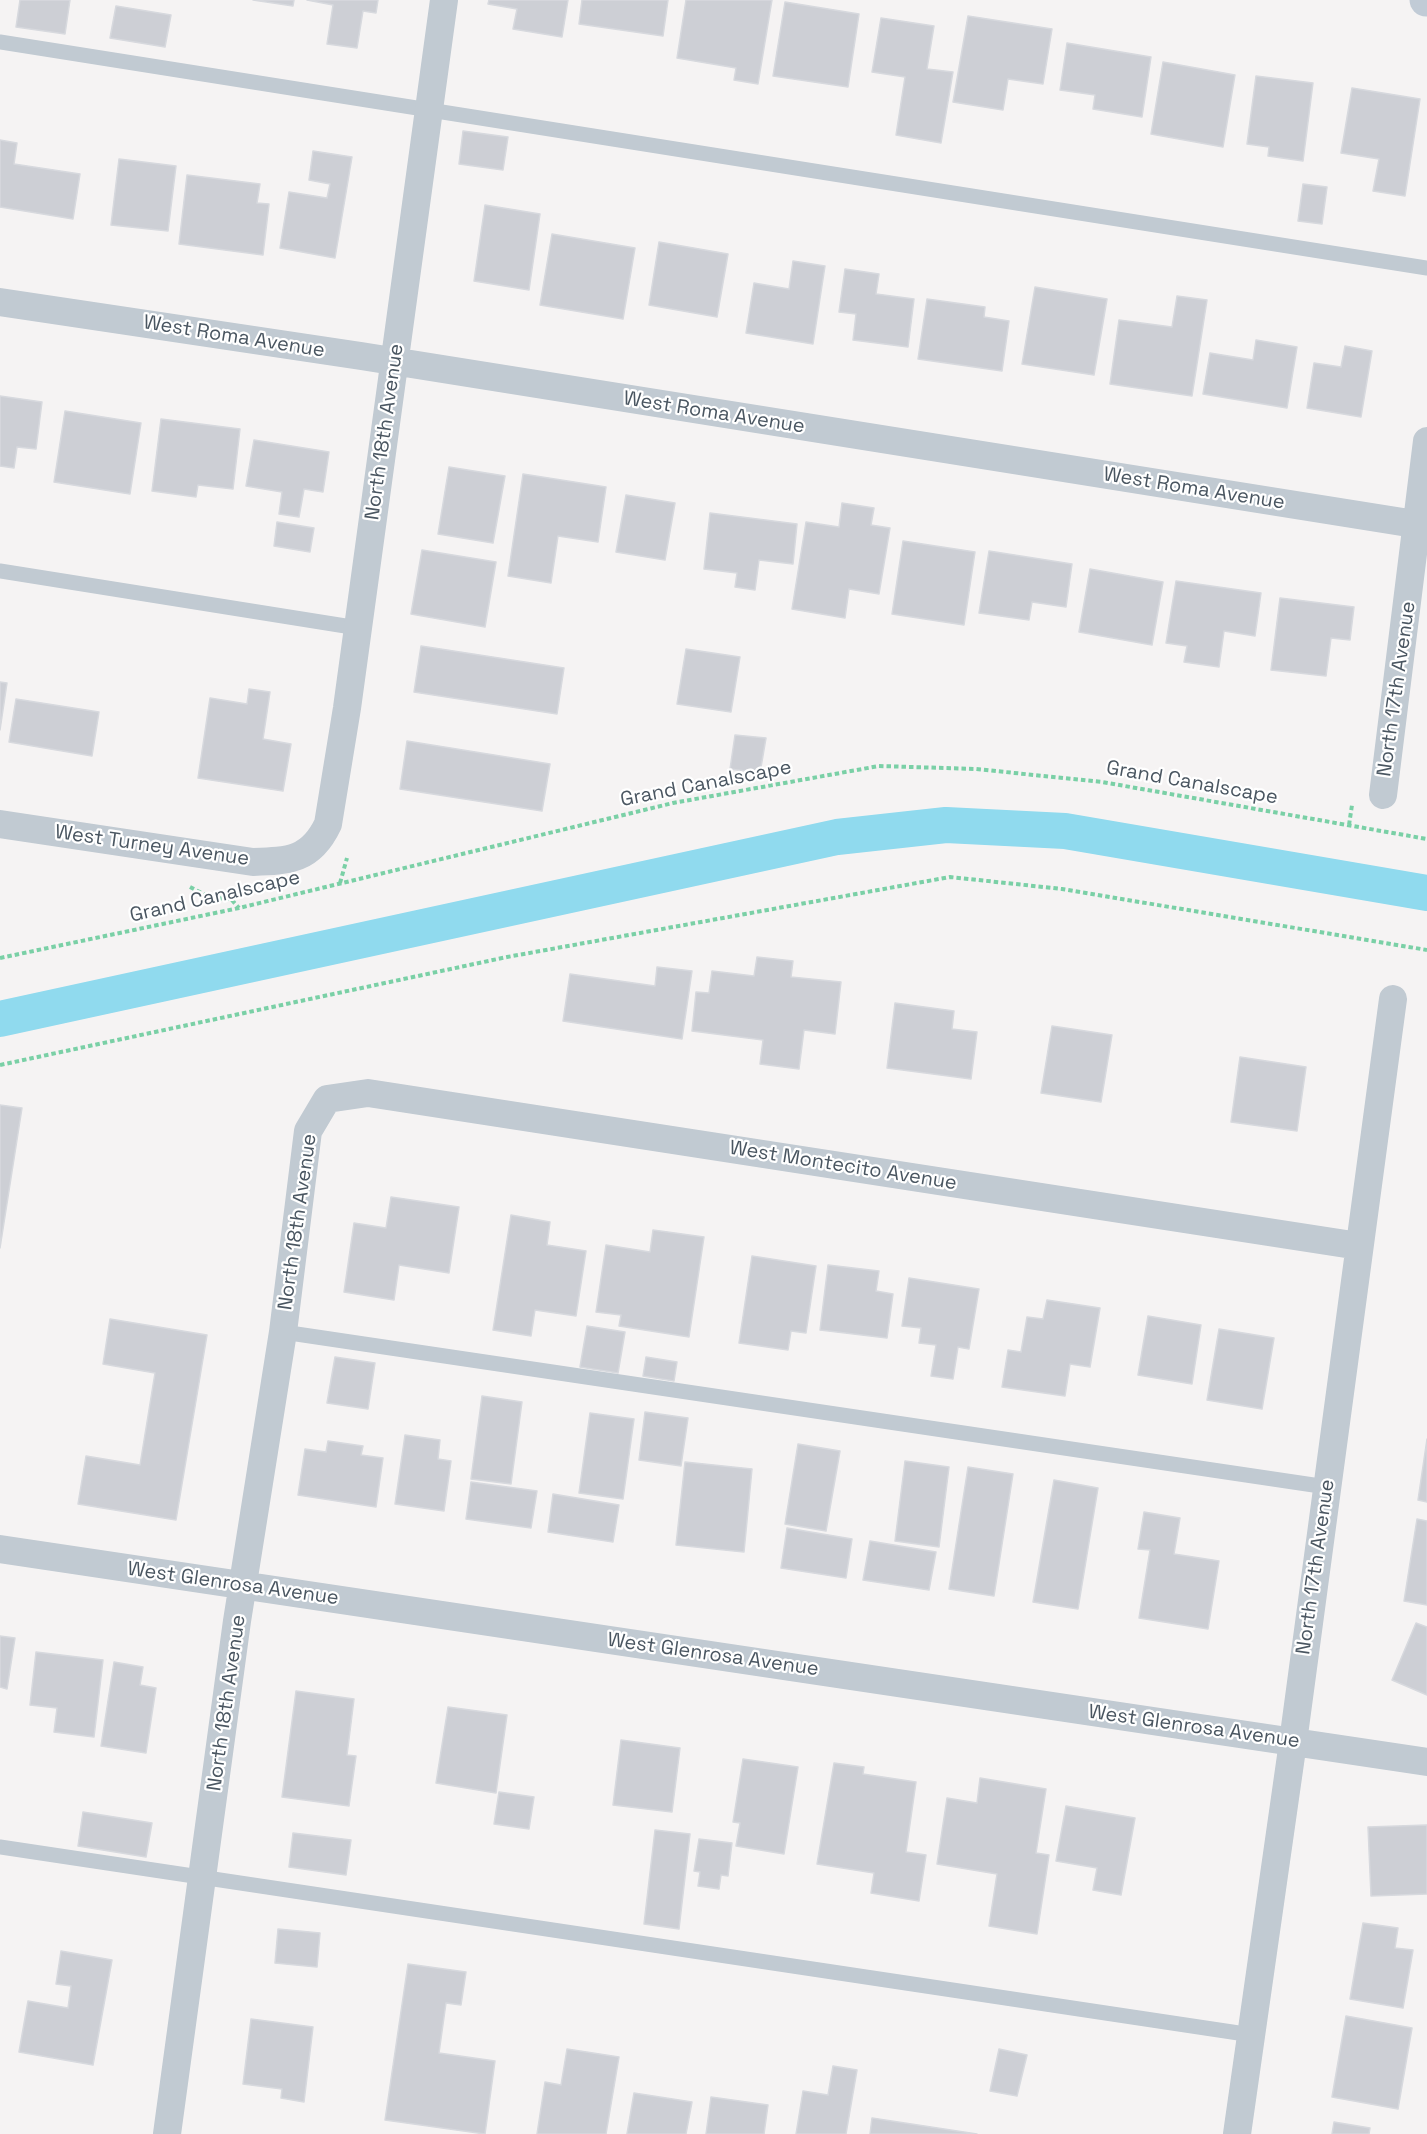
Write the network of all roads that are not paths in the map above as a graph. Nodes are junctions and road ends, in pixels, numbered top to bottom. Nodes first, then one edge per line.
1 (444, 0) edge
2 (0, 42) edge
3 (429, 110) junction
4 (1427, 268) edge
5 (0, 302) edge
6 (395, 362) junction
7 (1427, 441) edge
8 (1422, 526) edge
9 (0, 571) edge
10 (358, 628) junction
11 (1383, 795) dead end
12 (0, 824) edge
13 (304, 855) joint
14 (1393, 999) dead end
15 (327, 1099) joint
16 (1359, 1246) junction
17 (282, 1332) junction
18 (1327, 1487) junction
19 (0, 1549) edge
20 (243, 1585) junction
21 (1293, 1742) junction
22 (1427, 1762) edge
23 (0, 1847) edge
24 (202, 1877) junction
25 (1252, 2035) junction
26 (167, 2134) edge
27 (1237, 2134) edge

1 - 3 street, North 18th Avenue
2 - 3 lane
3 - 4 lane
3 - 6 street, North 18th Avenue
5 - 6 street, West Roma Avenue
6 - 8 street, West Roma Avenue
6 - 10 street, North 18th Avenue
7 - 8 street, North 17th Avenue
8 - 11 street, North 17th Avenue
9 - 10 lane
10 - 13 street, North 18th Avenue
12 - 13 street, West Turney Avenue
14 - 16 street, North 17th Avenue
15 - 16 street, West Montecito Avenue
15 - 17 street, North 18th Avenue
16 - 18 street, North 17th Avenue
17 - 18 lane
17 - 20 street, North 18th Avenue
18 - 21 street, North 17th Avenue
19 - 20 street, West Glenrosa Avenue
20 - 21 street, West Glenrosa Avenue
20 - 24 street, North 18th Avenue
21 - 22 street, West Glenrosa Avenue
21 - 25 street, North 17th Avenue
23 - 24 lane
24 - 25 lane
24 - 26 street, North 18th Avenue
25 - 27 street, North 17th Avenue

